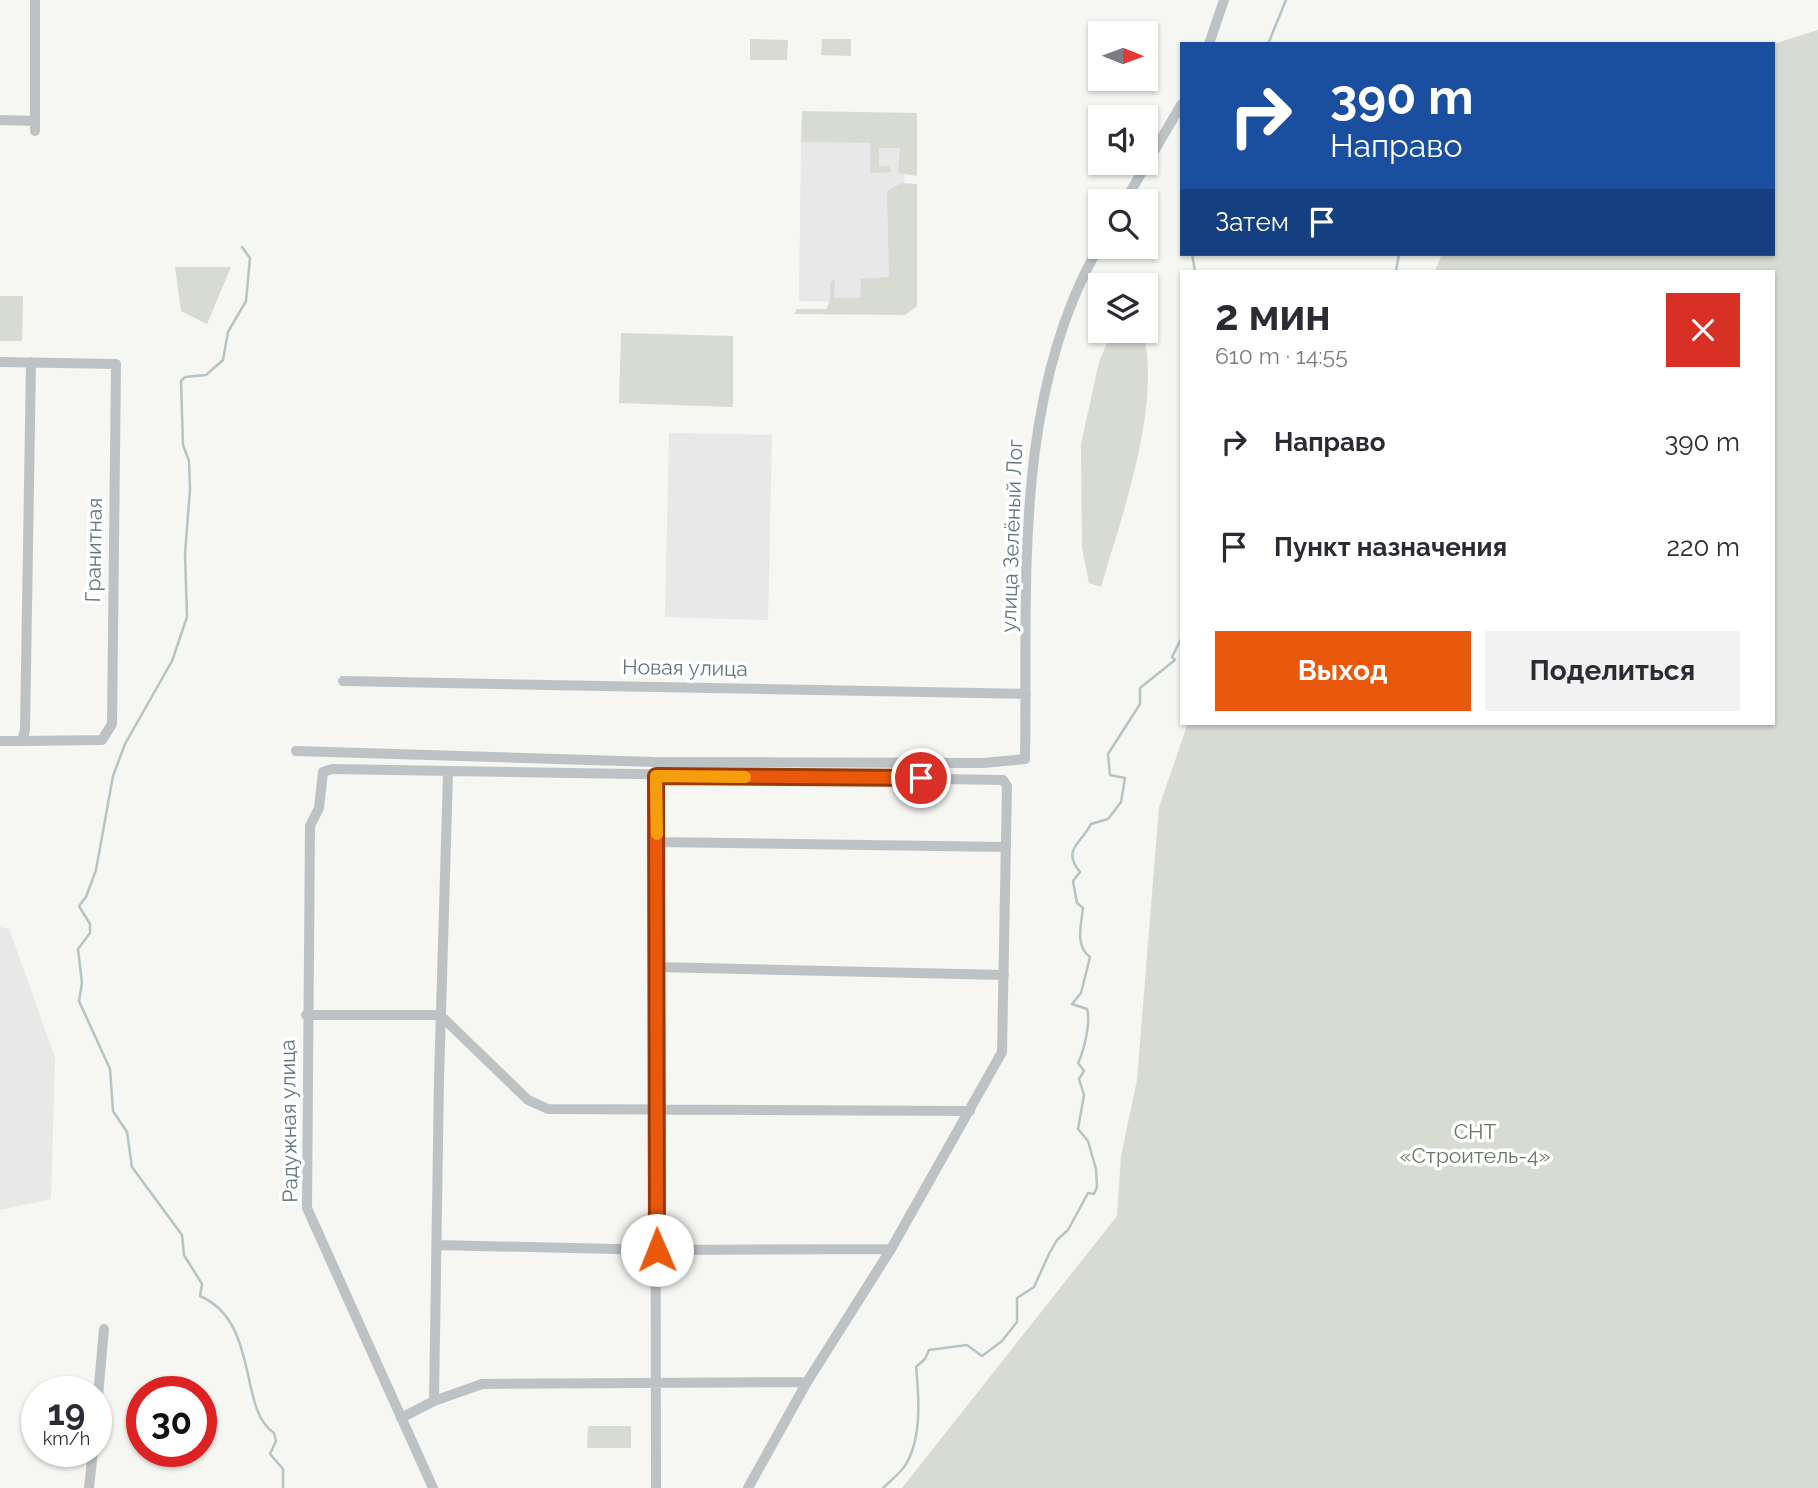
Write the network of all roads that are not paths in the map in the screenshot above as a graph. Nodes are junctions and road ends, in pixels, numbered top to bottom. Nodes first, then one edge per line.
1 (36, 0) edge
2 (1224, 0) edge
3 (1210, 42) edge
4 (1180, 107) edge
5 (0, 120) edge
6 (1132, 189) edge
7 (1093, 259) edge
8 (0, 362) edge
9 (31, 362) junction
10 (343, 681) dead end
11 (1026, 694) junction
12 (0, 741) edge
13 (22, 741) junction
14 (296, 751) dead end
15 (448, 773) junction
16 (656, 776) junction
17 (657, 842) junction
18 (1006, 847) junction
19 (657, 967) junction
20 (1004, 975) junction
21 (306, 1015) junction
22 (440, 1015) junction
23 (655, 1110) junction
24 (970, 1111) junction
25 (438, 1245) junction
26 (891, 1249) junction
27 (657, 1250) junction
28 (104, 1329) dead end
29 (100, 1376) edge
30 (657, 1381) junction
31 (807, 1382) junction
32 (434, 1401) junction
33 (401, 1418) junction
34 (91, 1467) edge
35 (89, 1488) edge
36 (433, 1488) edge
37 (656, 1488) edge
38 (748, 1488) edge

1 - 5 street
2 - 3 street
4 - 6 street
7 - 11 street, улица Зелёный Лог
8 - 9 street
9 - 13 street
9 - 13 street, Гранитная
10 - 11 street, Новая улица
11 - 14 street, улица Зелёный Лог
12 - 13 street
15 - 16 street
15 - 21 street, Радужная улица
15 - 22 street
16 - 17 street
16 - 18 street
17 - 18 street
17 - 19 street
18 - 20 street
19 - 20 street
19 - 23 street
20 - 24 street
21 - 22 street
21 - 33 street, Радужная улица
22 - 23 street
22 - 25 street
23 - 24 street
23 - 27 street
24 - 26 street
25 - 27 street
25 - 32 street
26 - 27 street
26 - 31 street
27 - 30 street
28 - 29 street
30 - 31 street
30 - 32 street
30 - 37 street
31 - 38 street
32 - 33 street
33 - 36 street, Радужная улица
34 - 35 street

